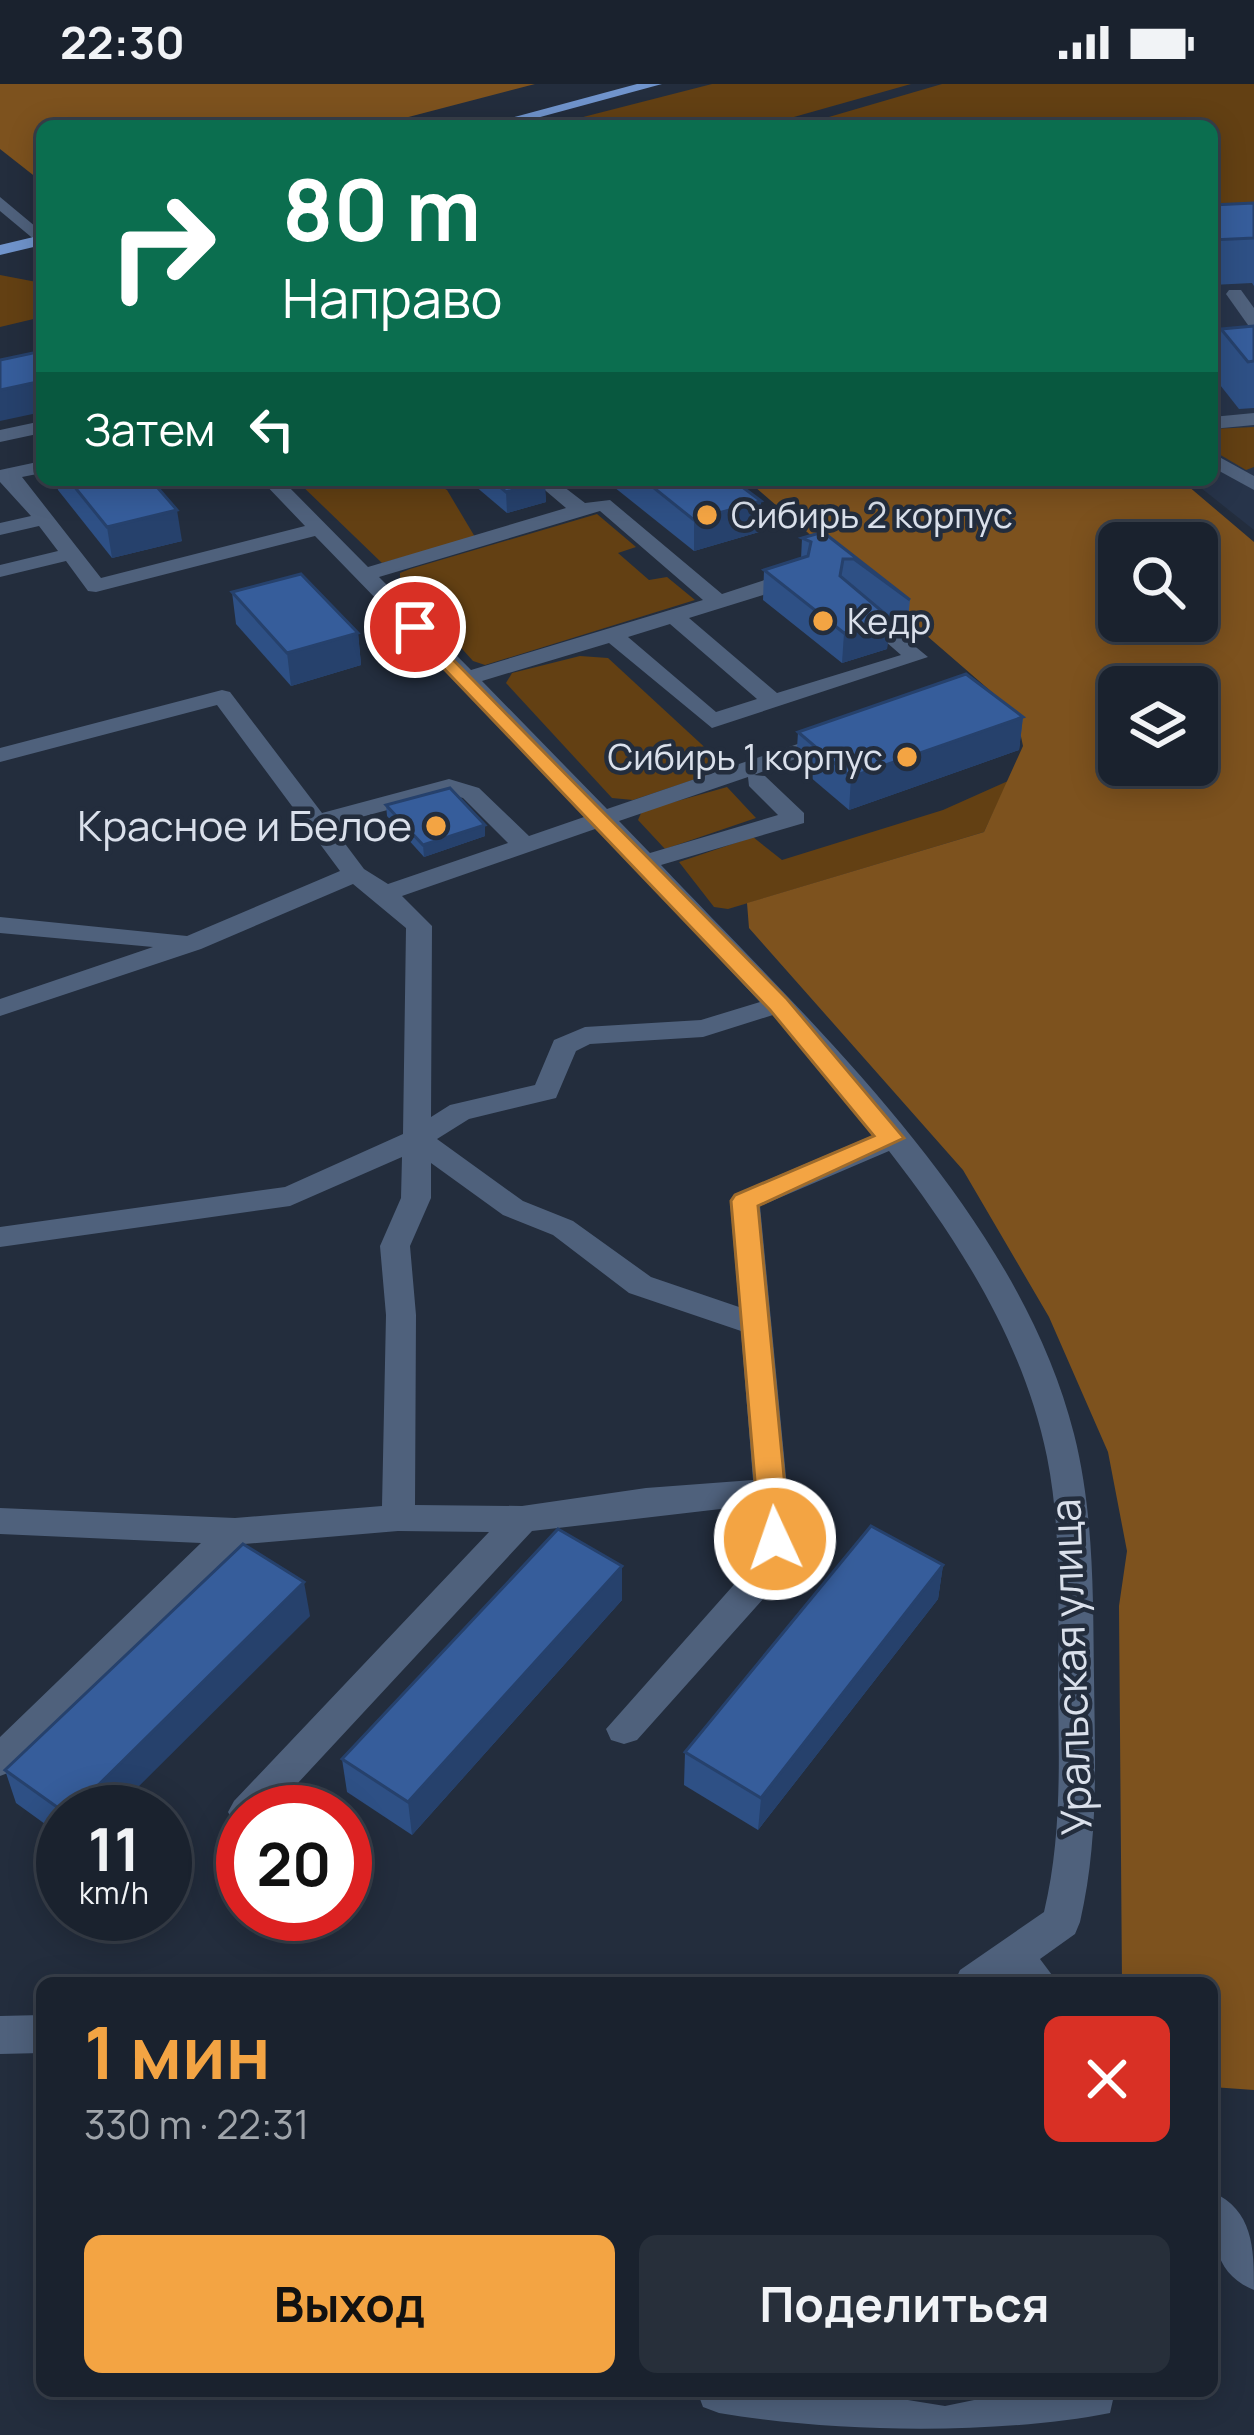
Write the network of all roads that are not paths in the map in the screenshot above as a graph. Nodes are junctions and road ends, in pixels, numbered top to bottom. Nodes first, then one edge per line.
1 (655, 84) edge
2 (514, 120) edge
3 (1, 205) edge
4 (36, 235) edge
5 (36, 241) edge
6 (0, 250) edge
7 (1254, 293) edge
8 (1254, 321) edge
9 (1254, 355) edge
10 (1218, 358) edge
11 (1254, 419) edge
12 (1218, 422) edge
13 (36, 428) edge
14 (0, 436) edge
15 (1218, 463) edge
16 (36, 468) edge
17 (4, 475) edge
18 (1254, 484) edge
19 (277, 486) edge
20 (550, 486) edge
21 (581, 511) junction
22 (44, 519) junction
23 (0, 529) edge
24 (319, 529) junction
25 (71, 554) junction
26 (0, 571) edge
27 (364, 575) junction
28 (797, 578) edge
29 (849, 598) edge
30 (719, 602) junction
31 (674, 616) junction
32 (613, 635) junction
33 (466, 680) junction
34 (773, 701) junction
35 (852, 734) edge
36 (0, 755) edge
37 (758, 781) dead end
38 (602, 817) junction
39 (316, 822) junction
40 (525, 846) junction
41 (644, 862) junction
42 (355, 874) junction
43 (385, 893) junction
44 (0, 926) edge
45 (192, 944) junction
46 (778, 1005) junction
47 (0, 1007) edge
48 (891, 1138) junction
49 (417, 1139) junction
50 (0, 1237) edge
51 (753, 1323) junction
52 (773, 1491) junction
53 (398, 1518) junction
54 (522, 1520) junction
55 (0, 1521) edge
56 (235, 1531) junction
57 (624, 1729) dead end
58 (0, 1760) edge
59 (272, 1785) edge
60 (1024, 1970) edge
61 (36, 2034) edge
62 (0, 2035) edge
63 (1218, 2220) edge
64 (1254, 2269) edge
65 (752, 2397) edge
66 (1094, 2397) edge
67 (945, 2432) edge

1 - 2 main road
3 - 4 street
5 - 6 main road
7 - 8 street
9 - 10 street
11 - 12 street
13 - 14 street
15 - 18 street
16 - 17 street
17 - 22 street
19 - 24 street, Уральская улица
20 - 21 street
21 - 27 street
21 - 30 street
22 - 23 street
22 - 25 street
24 - 25 street
24 - 27 street, Уральская улица
25 - 26 street
27 - 33 street, Уральская улица
28 - 30 street
29 - 34 street
30 - 31 street
31 - 32 street
31 - 34 street
32 - 33 street
32 - 34 street
33 - 38 street, Уральская улица
35 - 38 street
36 - 39 street
37 - 41 street
38 - 40 street
38 - 41 street, Уральская улица
39 - 40 street
39 - 42 street
40 - 43 street
41 - 46 street, Уральская улица
42 - 43 street
42 - 45 street
43 - 49 street
44 - 45 street
45 - 47 street
46 - 48 street, Уральская улица
46 - 49 street
48 - 51 street
48 - 60 street, Уральская улица
49 - 50 street
49 - 51 street
49 - 53 street
51 - 52 street
52 - 54 street
52 - 57 street
53 - 54 street
53 - 56 street
54 - 59 street
55 - 56 street
56 - 58 street
61 - 62 street
63 - 64 street
65 - 67 street
66 - 67 street

